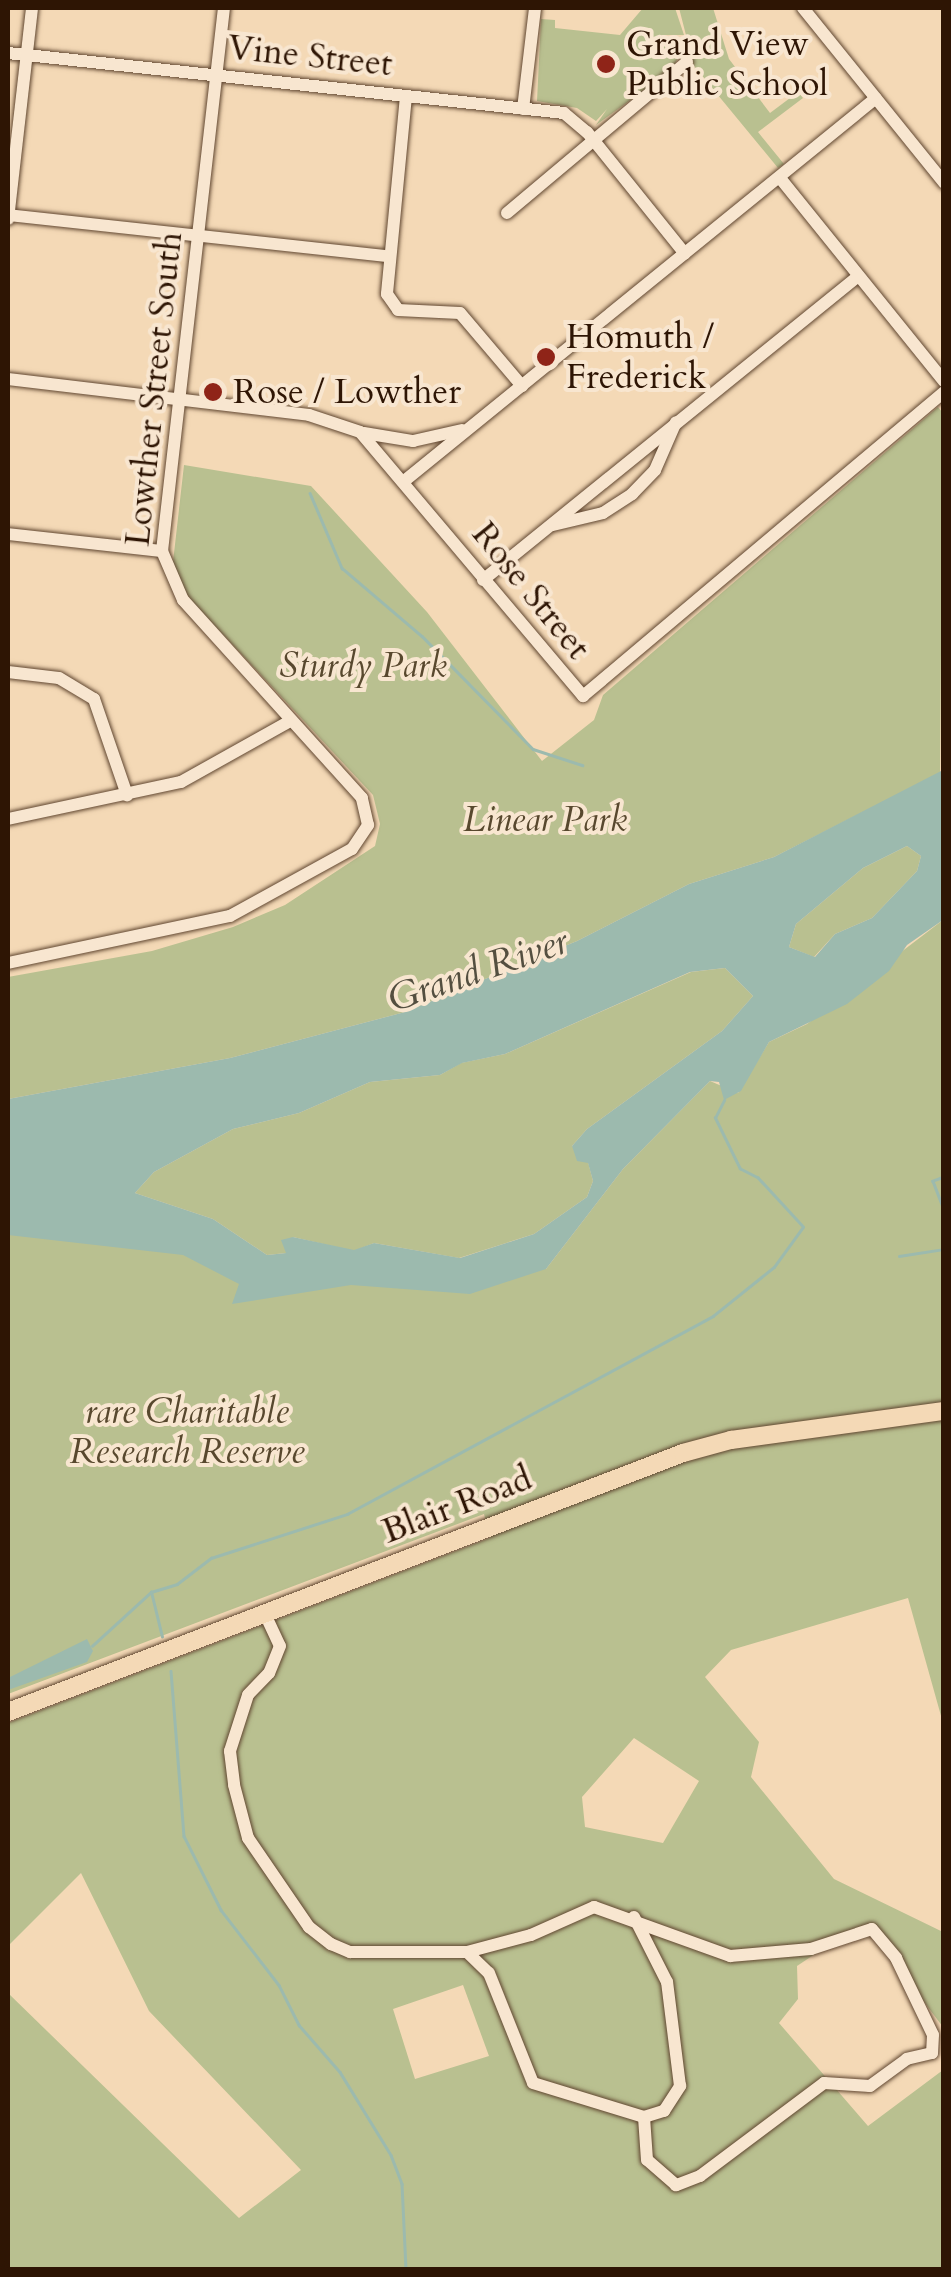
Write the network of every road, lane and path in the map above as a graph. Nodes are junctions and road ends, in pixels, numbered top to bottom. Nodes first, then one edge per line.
1 (32, 8) edge
2 (224, 8) edge
3 (535, 8) edge
4 (802, 8) edge
5 (8, 53) edge
6 (26, 56) junction
7 (688, 62) dead end
8 (216, 76) junction
9 (406, 96) junction
10 (876, 98) junction
11 (524, 109) junction
12 (594, 141) junction
13 (780, 178) junction
14 (944, 183) edge
15 (507, 213) dead end
16 (8, 215) edge
17 (8, 223) edge
18 (199, 236) junction
19 (684, 254) junction
20 (388, 256) junction
21 (858, 276) junction
22 (8, 379) edge
23 (944, 381) edge
24 (522, 386) junction
25 (944, 392) edge
26 (182, 398) junction
27 (676, 422) junction
28 (469, 428) junction
29 (360, 432) junction
30 (403, 482) junction
31 (551, 525) junction
32 (8, 534) edge
33 (162, 550) junction
34 (484, 580) junction
35 (8, 672) edge
36 (290, 720) junction
37 (127, 795) junction
38 (8, 818) edge
39 (8, 962) edge
40 (944, 1411) edge
41 (264, 1614) junction
42 (8, 1712) edge
43 (634, 1917) junction
44 (467, 1952) junction
45 (644, 2117) junction

1 - 6 street
2 - 8 street, Lowther Street South
3 - 11 street
4 - 10 street
5 - 6 street, Vine Street
6 - 8 street, Vine Street
6 - 16 street
7 - 12 street
8 - 9 street, Vine Street
8 - 18 street, Lowther Street South
9 - 11 street, Vine Street
9 - 20 street
10 - 13 street
10 - 14 street
11 - 12 street, Vine Street
12 - 15 street
12 - 19 street, Vine Street
13 - 19 street
13 - 21 street
16 - 17 street
16 - 18 street
18 - 20 street
18 - 26 street, Lowther Street South
19 - 24 street
20 - 24 street
21 - 23 street
21 - 27 street
22 - 26 street
24 - 28 street
25 - 34 street, Rose Street
26 - 29 street
26 - 33 street, Lowther Street South
27 - 31 street
27 - 31 street
28 - 29 street
28 - 30 street
29 - 30 street, Rose Street
30 - 34 street, Rose Street
31 - 34 street
32 - 33 street
33 - 36 street, Lowther Street South
35 - 37 street
36 - 37 street
36 - 39 street, Lowther Street South
37 - 38 street
40 - 41 main road, Blair Road
41 - 42 main road, Blair Road
41 - 44 street
43 - 44 street
43 - 45 street
43 - 45 street
44 - 45 street

